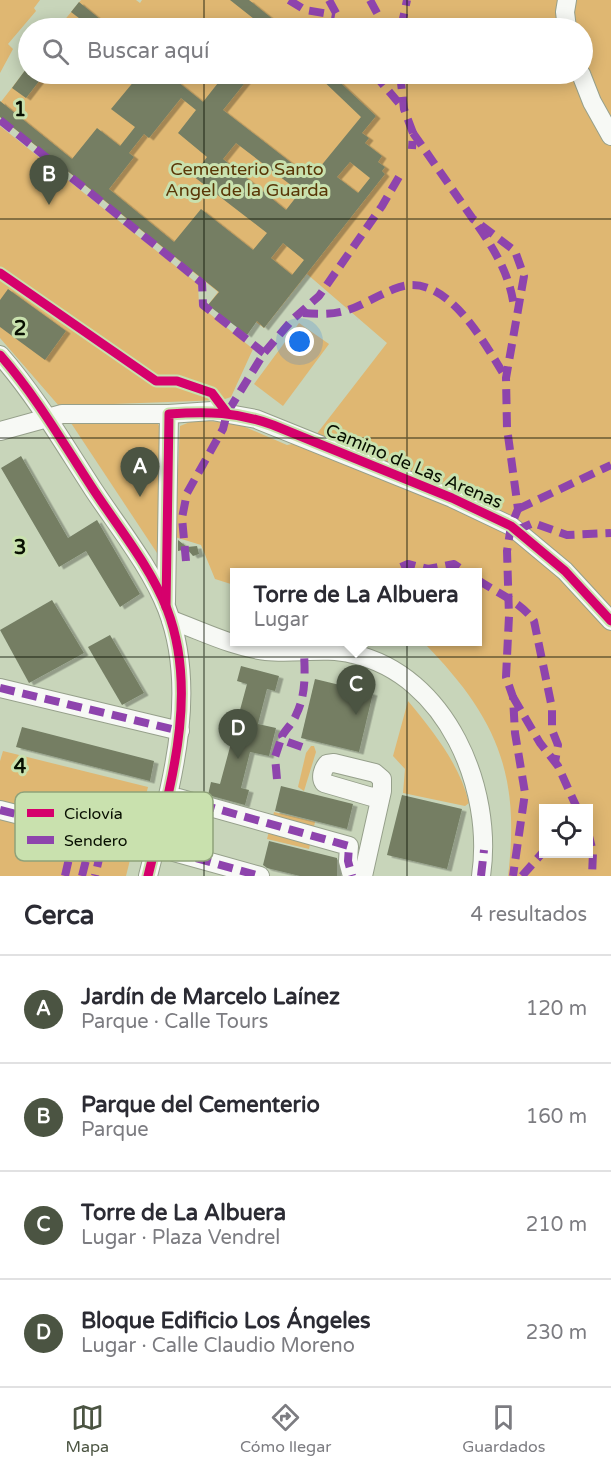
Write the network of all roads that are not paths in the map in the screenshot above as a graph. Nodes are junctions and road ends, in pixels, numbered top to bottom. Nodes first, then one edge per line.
1 (567, 0) edge
2 (566, 18) edge
3 (585, 84) edge
4 (611, 136) edge
5 (0, 355) edge
6 (47, 417) junction
7 (169, 423) junction
8 (0, 431) edge
9 (168, 613) junction
10 (611, 621) edge
11 (230, 640) edge
12 (244, 646) edge
13 (0, 688) edge
14 (180, 731) junction
15 (167, 792) edge
16 (376, 796) dead end
17 (213, 808) edge
18 (0, 810) edge
19 (15, 814) edge
20 (484, 850) junction
21 (151, 861) edge
22 (206, 861) edge
23 (360, 875) edge
24 (148, 876) edge
25 (260, 876) edge
26 (481, 876) edge
27 (486, 876) edge

1 - 2 street
3 - 4 street
5 - 6 street
6 - 7 street, Camino de Las Arenas
6 - 8 street, Camino de Las Arenas
6 - 9 street
7 - 9 street
7 - 10 street, Camino de Las Arenas
9 - 11 street
9 - 14 street
12 - 20 street
13 - 14 street
14 - 15 street
16 - 23 street
17 - 23 street
18 - 19 street
20 - 26 street
20 - 27 street
21 - 24 street
22 - 25 street

